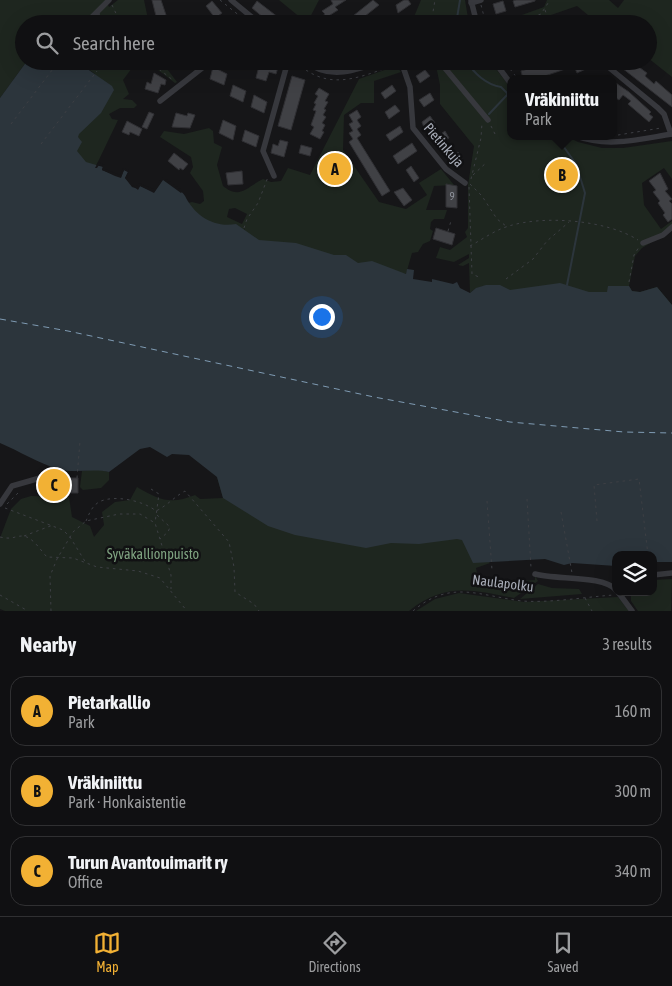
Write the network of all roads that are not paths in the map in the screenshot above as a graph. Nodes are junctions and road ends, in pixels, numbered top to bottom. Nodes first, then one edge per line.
1 (110, 0) edge
2 (231, 0) edge
3 (480, 0) edge
4 (471, 1) edge
5 (97, 13) edge
6 (249, 15) edge
7 (475, 15) edge
8 (199, 70) edge
9 (286, 70) edge
10 (320, 70) edge
11 (354, 70) edge
12 (404, 70) edge
13 (446, 70) edge
14 (612, 70) edge
15 (160, 102) dead end
16 (488, 120) road end
17 (672, 134) edge
18 (589, 140) edge
19 (273, 172) road end
20 (467, 183) road end
21 (672, 226) edge
22 (643, 243) road end
23 (57, 476) dead end
24 (2, 506) edge
25 (672, 573) edge
26 (533, 574) road end
27 (657, 575) edge
28 (612, 588) edge
29 (622, 596) edge
30 (632, 611) edge

1 - 5 street
2 - 6 street
3 - 4 street
4 - 7 street
8 - 15 street
9 - 19 street
10 - 11 street
12 - 20 street, Pietinkuja
13 - 16 street
14 - 17 street
17 - 18 street
21 - 22 street
23 - 24 street
25 - 27 street
26 - 28 street
29 - 30 street

